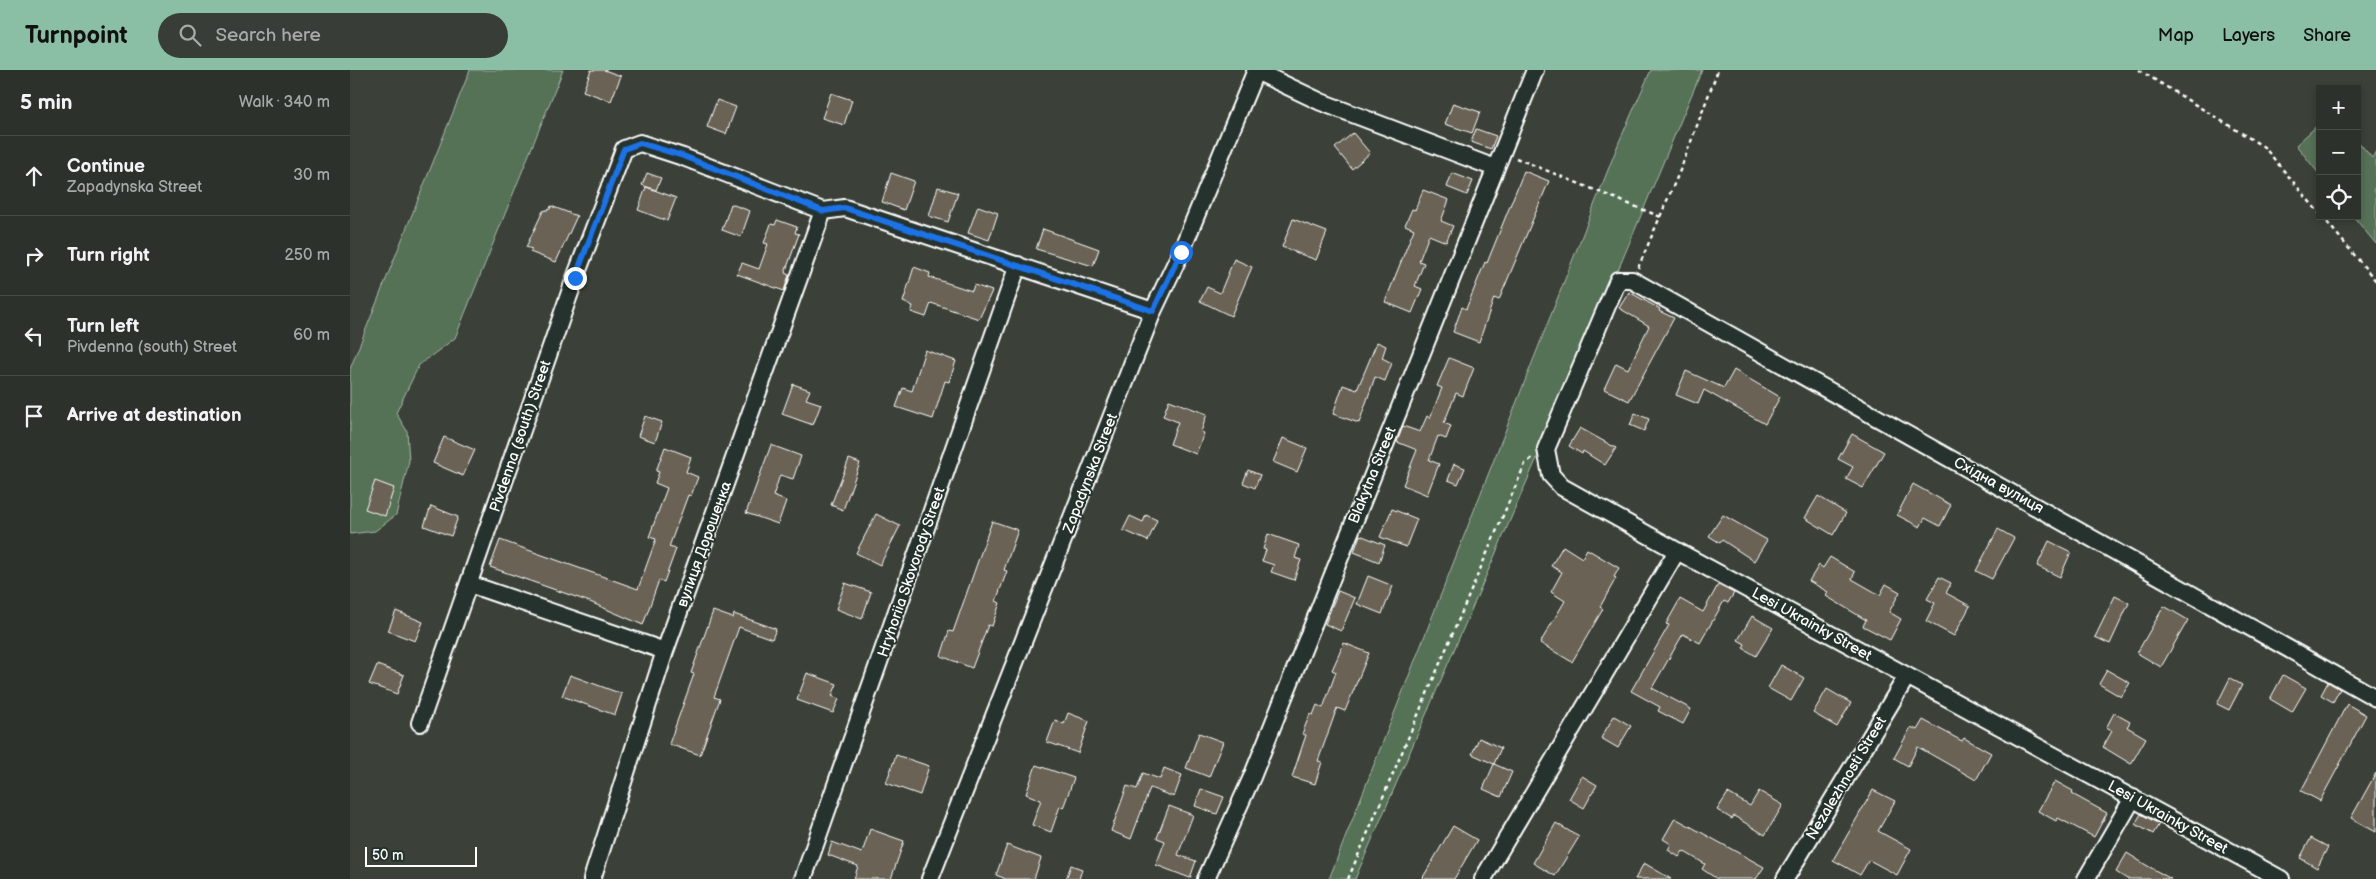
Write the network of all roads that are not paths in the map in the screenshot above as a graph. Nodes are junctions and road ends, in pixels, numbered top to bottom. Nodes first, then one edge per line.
1 (1535, 70) edge
2 (1256, 71) edge
3 (1495, 168) junction
4 (823, 211) junction
5 (1018, 266) junction
6 (1153, 311) junction
7 (1546, 449) joint
8 (1677, 551) junction
9 (469, 584) junction
10 (664, 650) junction
11 (1907, 676) junction
12 (2376, 698) edge
13 (420, 723) dead end
14 (2133, 798) junction
15 (592, 879) edge
16 (804, 879) edge
17 (930, 879) edge
18 (1206, 879) edge
19 (1483, 879) edge
20 (1785, 879) edge
21 (2086, 879) edge
22 (2281, 879) edge

1 - 3 street, Blakytna Street
2 - 3 street
2 - 6 street, Zapadynska Street
3 - 18 street, Blakytna Street
4 - 5 street
4 - 9 street, Pivdenna (south) Street
4 - 10 street, вулиця Дорошенка
5 - 6 street
5 - 16 street, Hryhoriia Skovorody Street
6 - 17 street, Zapadynska Street
7 - 8 street, Lesi Ukrainky Street
7 - 12 street, Східна вулиця
8 - 11 street, Lesi Ukrainky Street
8 - 19 street
9 - 10 street
9 - 13 street, Pivdenna (south) Street
10 - 15 street, вулиця Дорошенка
11 - 14 street, Lesi Ukrainky Street
11 - 20 street, Nezalezhnosti Street
14 - 21 street
14 - 22 street, Lesi Ukrainky Street

